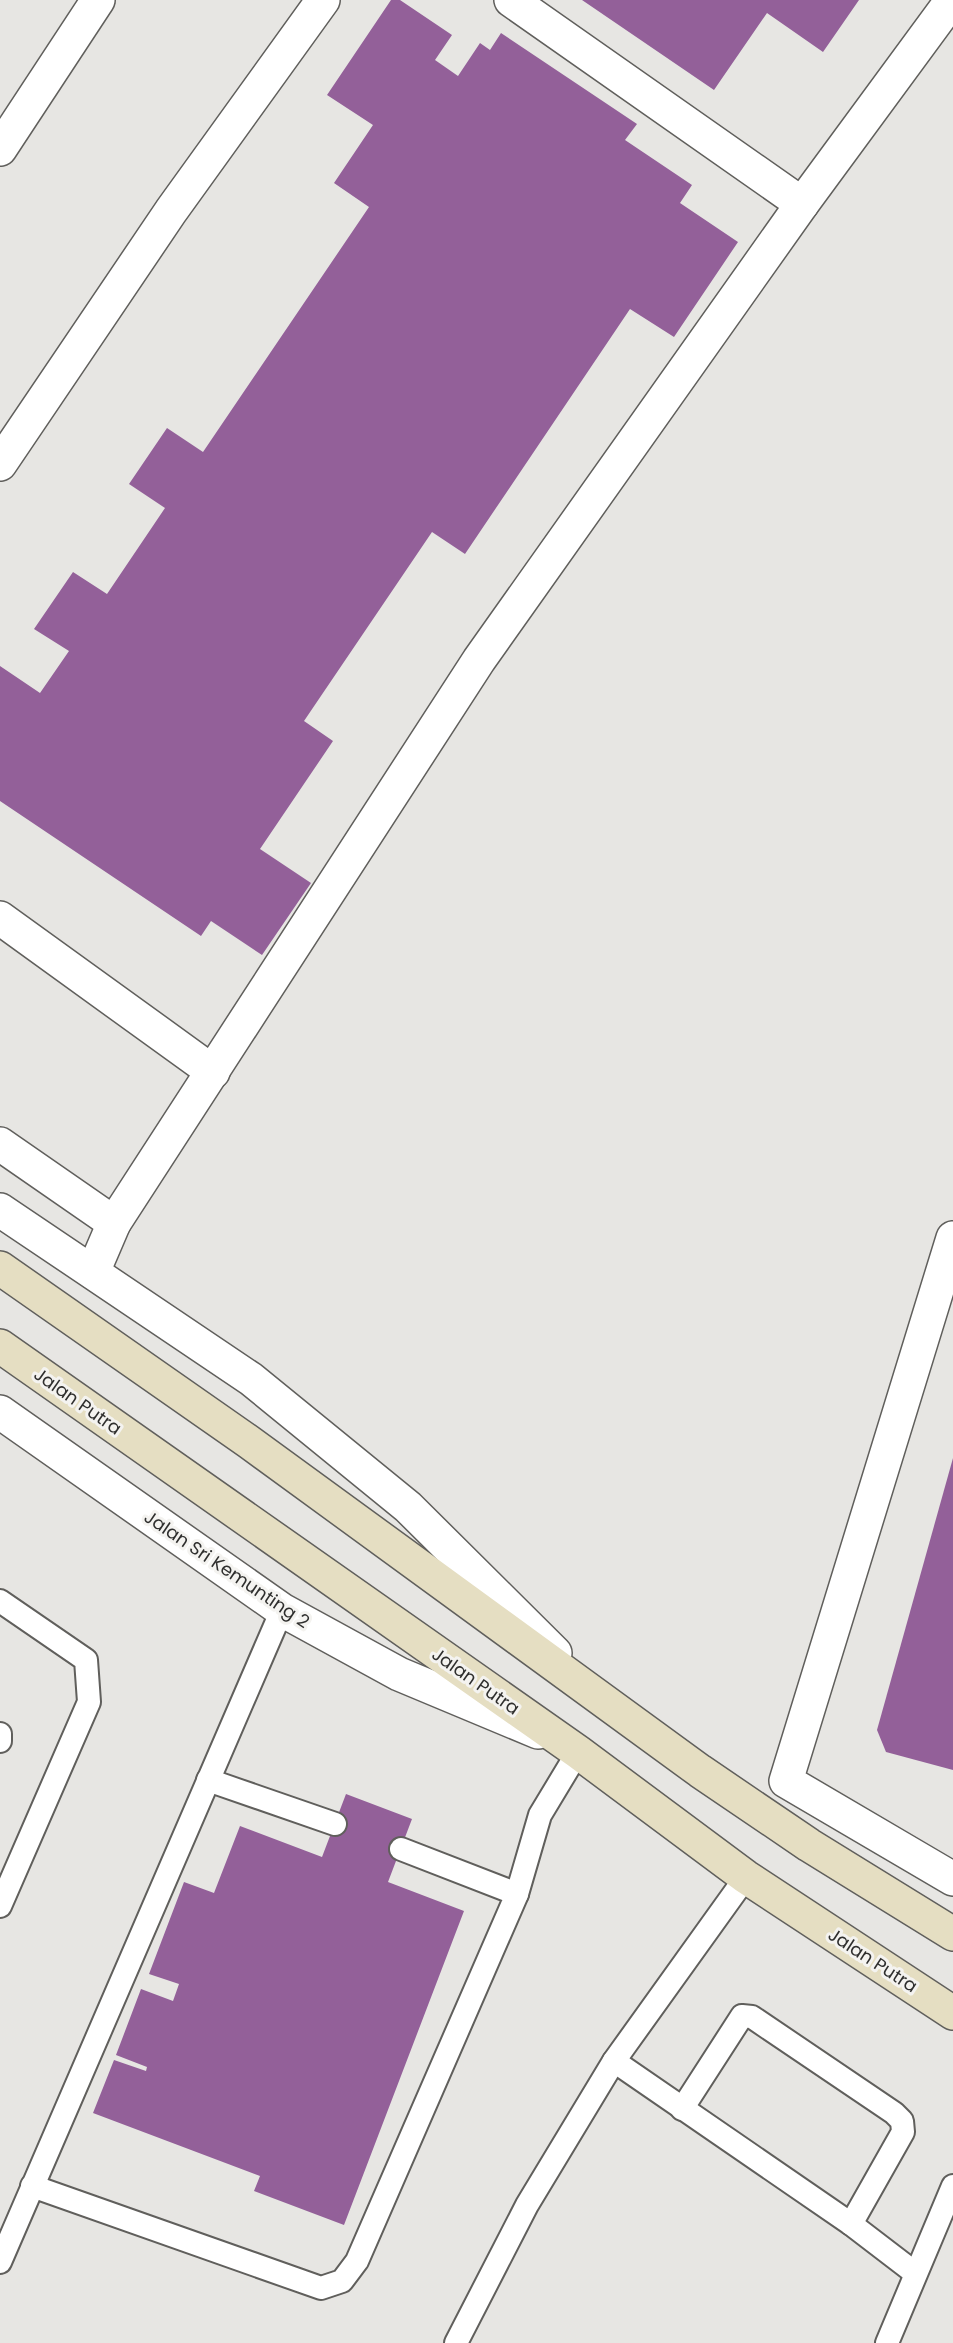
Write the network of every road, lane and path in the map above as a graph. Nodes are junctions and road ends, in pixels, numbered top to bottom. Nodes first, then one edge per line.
1 (98, 0) edge
2 (323, 0) edge
3 (511, 0) edge
4 (952, 0) edge
5 (0, 149) edge
6 (802, 204) junction
7 (0, 464) edge
8 (0, 918) edge
9 (213, 1072) junction
10 (0, 1144) edge
11 (0, 1210) edge
12 (114, 1222) junction
13 (953, 1238) edge
14 (0, 1268) edge
15 (93, 1272) junction
16 (0, 1346) edge
17 (0, 1412) edge
18 (0, 1600) edge
19 (282, 1610) junction
20 (599, 1696) junction
21 (0, 1734) edge
22 (0, 1741) edge
23 (573, 1749) junction
24 (208, 1780) junction
25 (786, 1781) junction
26 (771, 1818) junction
27 (335, 1824) dead end
28 (401, 1849) dead end
29 (746, 1877) junction
30 (953, 1879) edge
31 (517, 1894) junction
32 (0, 1905) edge
33 (953, 1934) edge
34 (953, 2013) edge
35 (614, 2061) junction
36 (682, 2109) junction
37 (32, 2186) junction
38 (953, 2186) edge
39 (851, 2224) junction
40 (0, 2262) edge
41 (915, 2273) junction
42 (456, 2343) edge
43 (887, 2343) edge

1 - 5 street
2 - 7 street
3 - 6 street
4 - 6 street
6 - 9 street
8 - 9 street
9 - 12 street
10 - 12 street
11 - 15 street
12 - 15 street
13 - 25 street
14 - 20 main road
15 - 20 street
16 - 23 main road, Jalan Putra
17 - 19 street, Jalan Sri Kemunting 2
18 - 32 lane
19 - 23 street, Jalan Sri Kemunting 2
19 - 24 lane
20 - 26 main road
21 - 22 lane
23 - 29 main road, Jalan Putra
23 - 31 lane
24 - 27 lane
24 - 37 lane
25 - 26 street
25 - 30 street
26 - 33 main road
28 - 31 lane
29 - 34 main road, Jalan Putra
29 - 35 lane
31 - 37 lane
35 - 36 lane
35 - 42 lane
36 - 39 lane
36 - 39 lane
37 - 40 lane
38 - 41 lane
39 - 41 lane
41 - 43 lane

